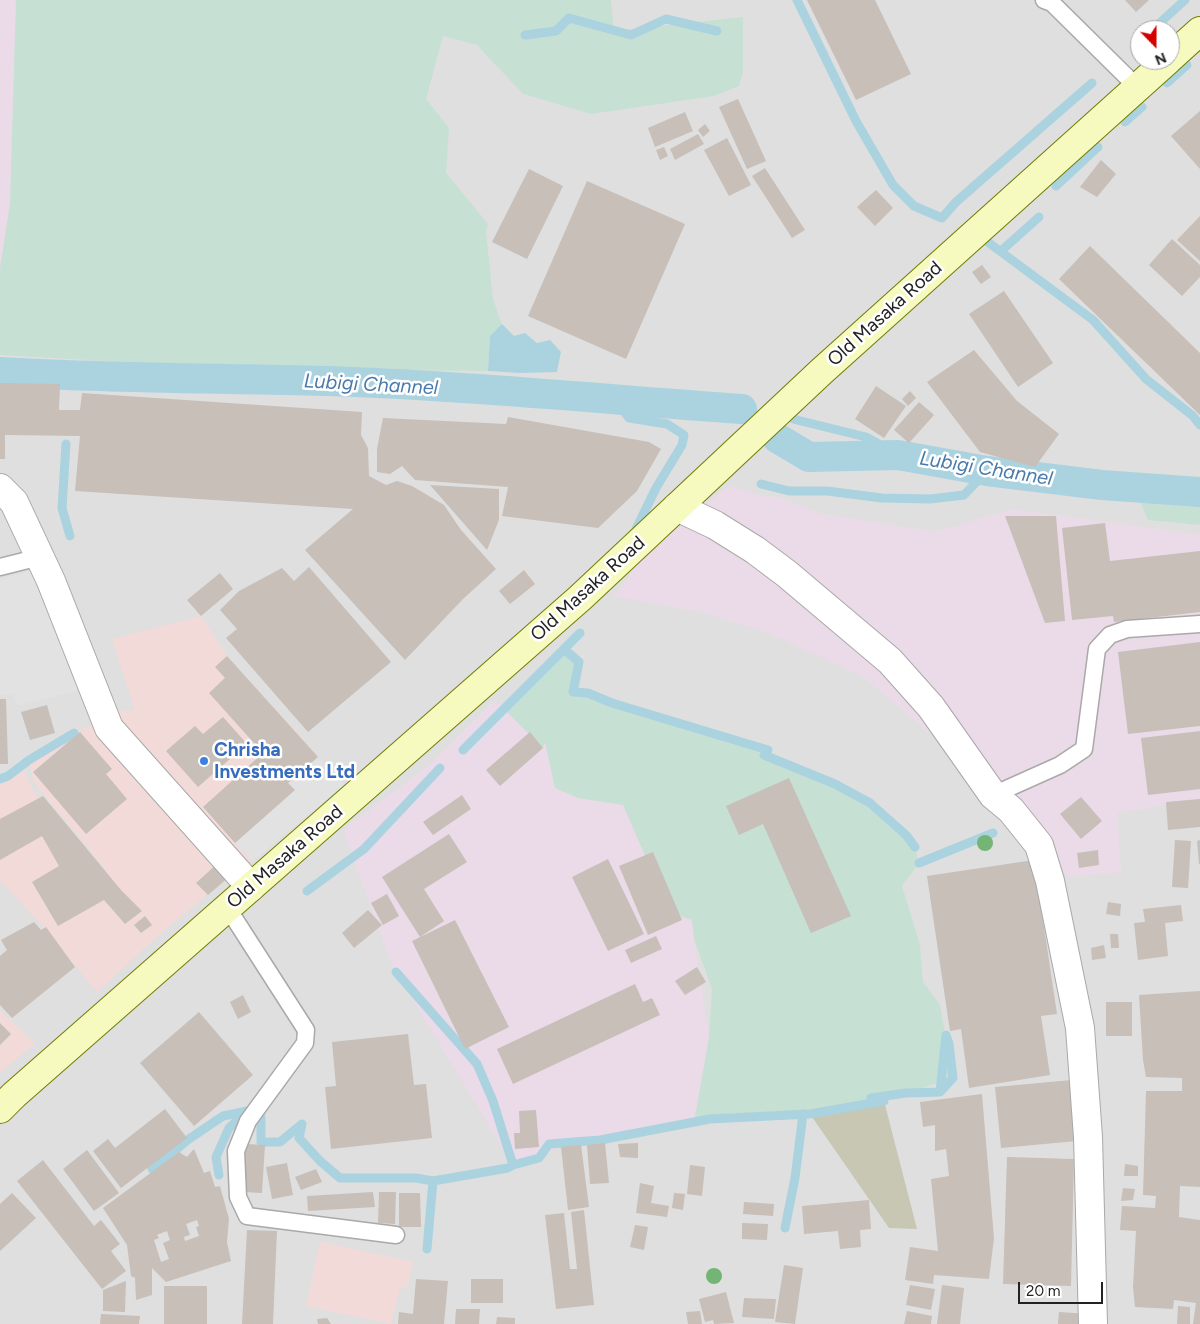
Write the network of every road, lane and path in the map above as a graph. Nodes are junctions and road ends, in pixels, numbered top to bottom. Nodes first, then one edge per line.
1 (1044, 0) edge
2 (1200, 31) edge
3 (1180, 49) edge
4 (1157, 70) edge
5 (1138, 88) junction
6 (0, 488) edge
7 (677, 506) junction
8 (40, 557) junction
9 (0, 566) edge
10 (1200, 624) edge
11 (993, 795) junction
12 (251, 887) junction
13 (227, 907) junction
14 (0, 1109) edge
15 (396, 1235) dead end
16 (1093, 1324) edge

1 - 5 lane
2 - 3 main road, Old Masaka Road
4 - 5 main road, Old Masaka Road
5 - 7 main road, Old Masaka Road
6 - 8 street
7 - 11 street
7 - 12 main road, Old Masaka Road
8 - 9 lane
8 - 12 street
10 - 11 lane
11 - 16 street
12 - 13 main road, Old Masaka Road
13 - 14 main road, Old Masaka Road
13 - 15 lane

